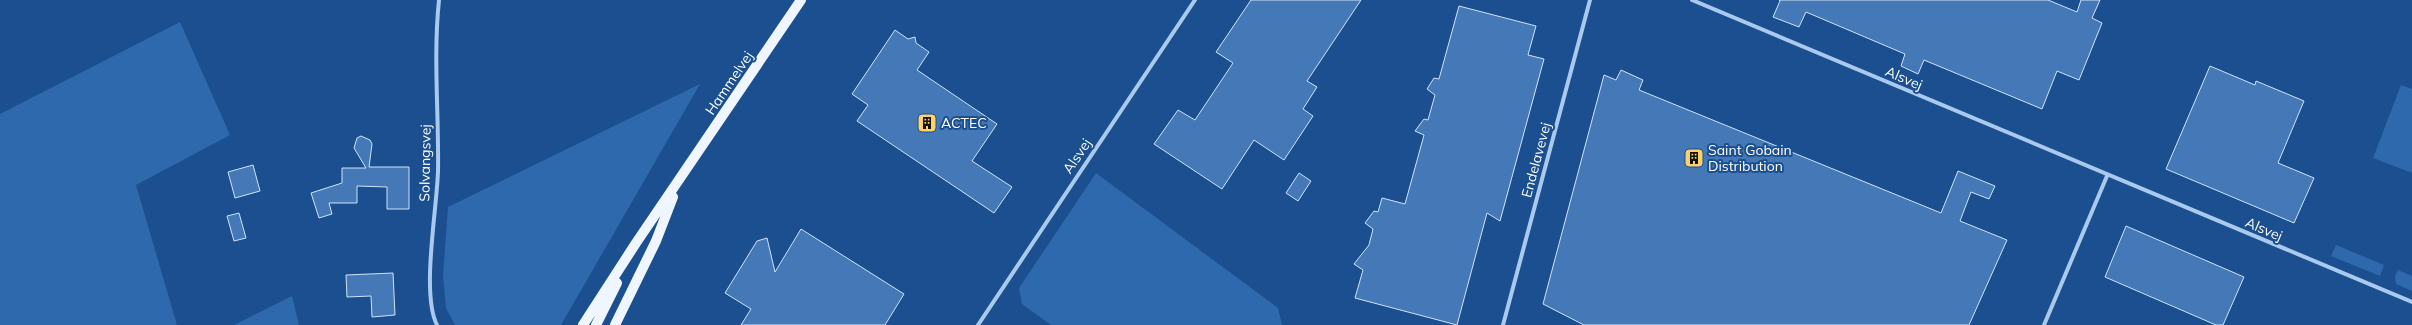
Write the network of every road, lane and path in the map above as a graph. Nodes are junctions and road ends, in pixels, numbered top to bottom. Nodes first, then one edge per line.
1 (439, 0) edge
2 (801, 0) edge
3 (1195, 0) edge
4 (1590, 0) edge
5 (1692, 0) edge
6 (2107, 176) junction
7 (679, 182) junction
8 (636, 243) junction
9 (2412, 302) edge
10 (437, 325) edge
11 (583, 325) edge
12 (596, 325) edge
13 (615, 325) edge
14 (978, 325) edge
15 (1503, 325) edge
16 (2044, 325) edge

1 - 10 street, Solvangsvej
2 - 7 main road, Hammelvej
3 - 14 street, Alsvej
4 - 15 street, Endelavevej
5 - 6 street, Alsvej
6 - 9 street, Alsvej
6 - 16 street
7 - 8 main road, Hammelvej
7 - 13 main road, Hammelvej
8 - 11 main road, Hammelvej
8 - 12 main road

